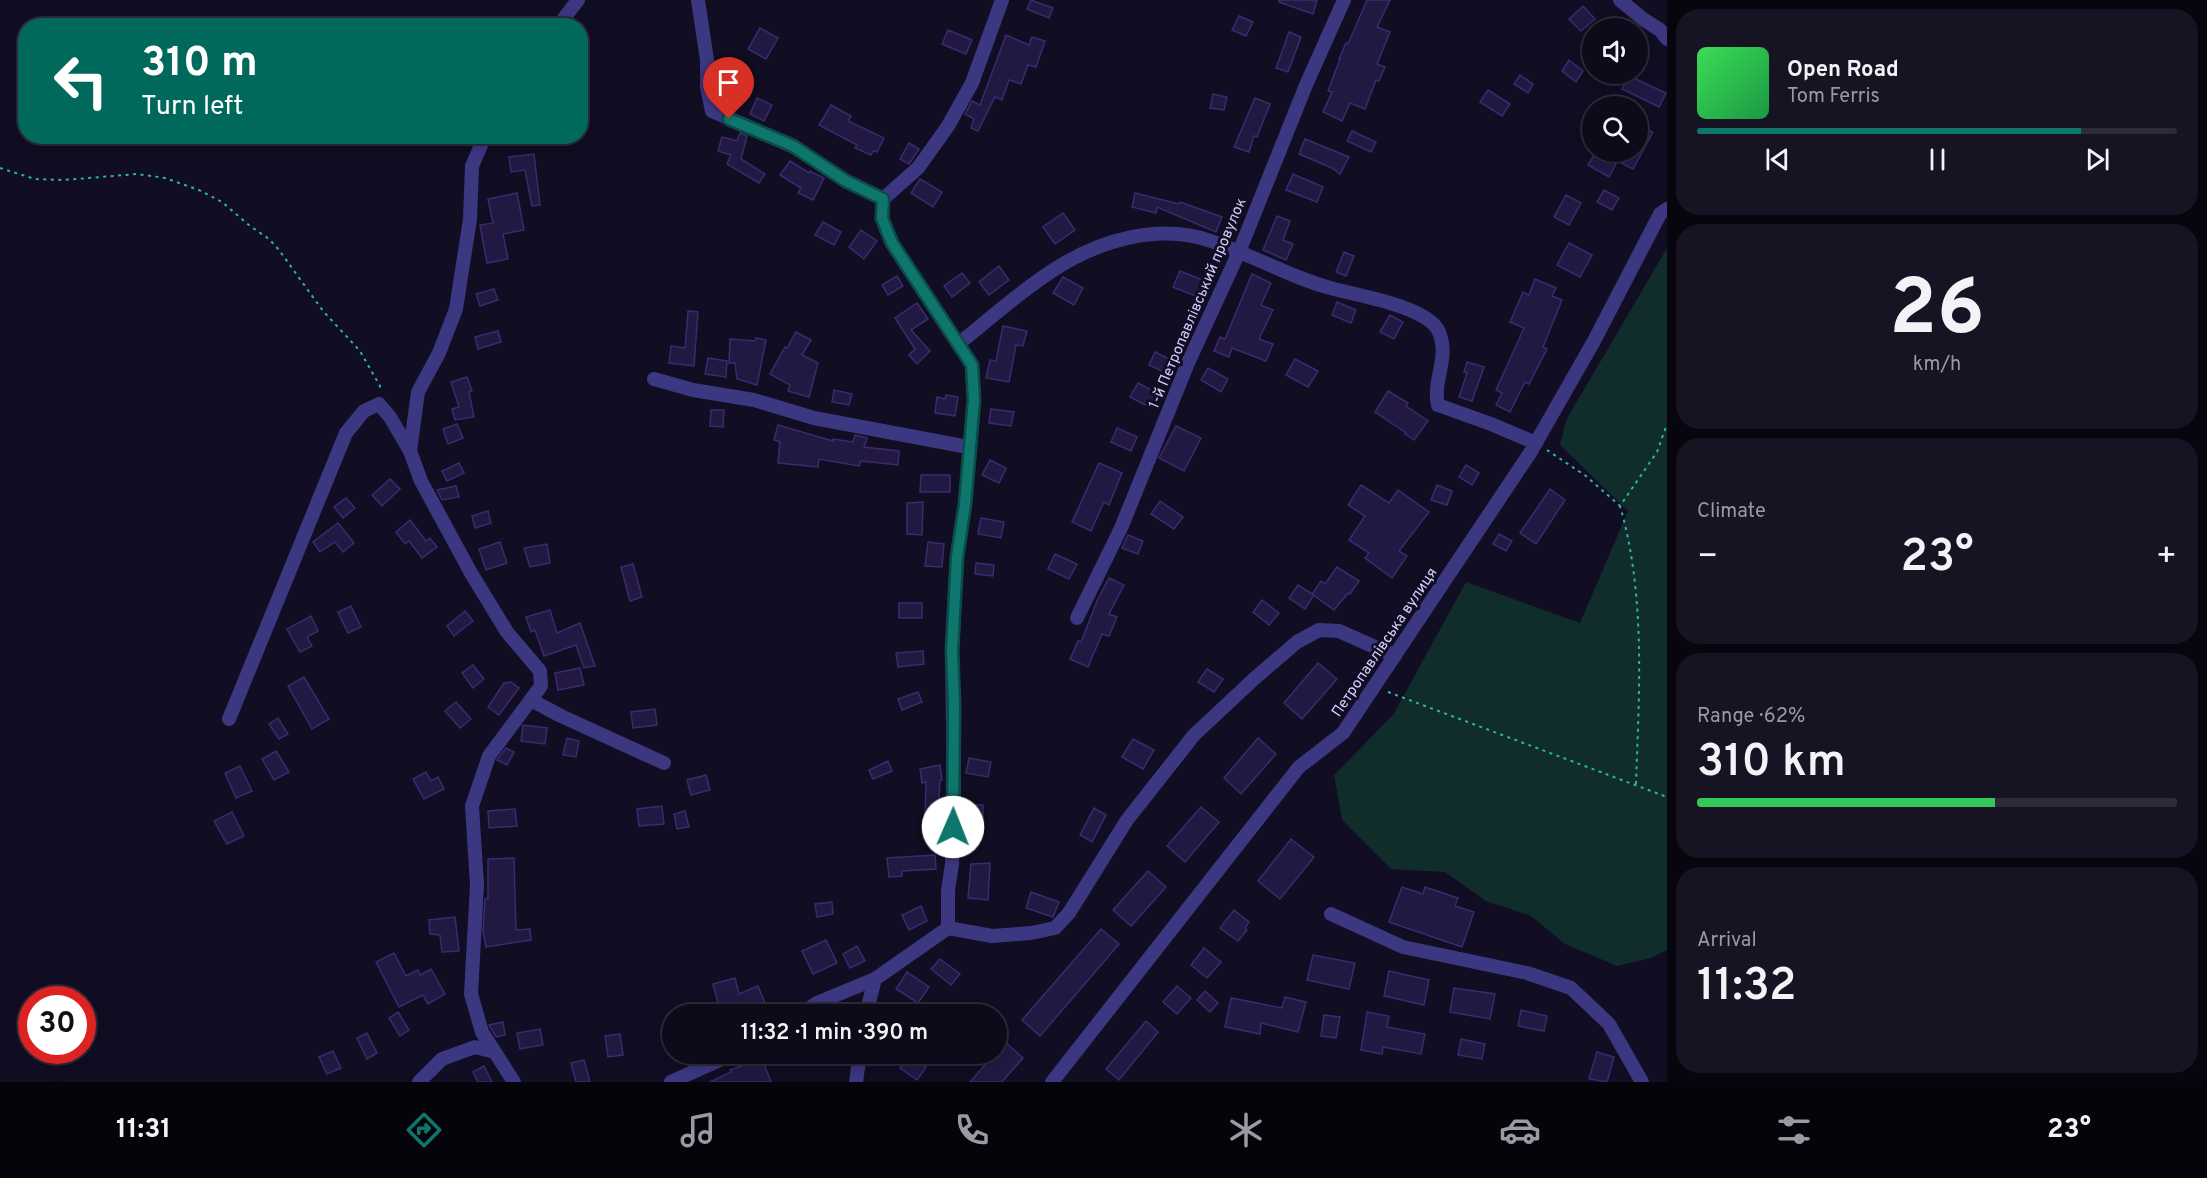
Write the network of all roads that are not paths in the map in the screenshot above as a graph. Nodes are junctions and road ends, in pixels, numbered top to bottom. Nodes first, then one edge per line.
1 (578, 0) edge
2 (698, 0) edge
3 (1002, 0) edge
4 (1344, 0) edge
5 (1620, 0) edge
6 (564, 18) edge
7 (1667, 39) edge
8 (482, 144) edge
9 (1667, 198) edge
10 (883, 199) junction
11 (1663, 212) edge
12 (1239, 252) junction
13 (958, 344) junction
14 (654, 379) dead end
15 (1536, 443) junction
16 (969, 447) junction
17 (410, 451) junction
18 (1077, 618) dead end
19 (1395, 656) junction
20 (531, 699) junction
21 (228, 719) dead end
22 (664, 763) dead end
23 (1331, 914) dead end
24 (948, 927) junction
25 (875, 979) junction
26 (817, 1004) edge
27 (869, 1004) edge
28 (495, 1052) junction
29 (711, 1064) edge
30 (858, 1064) edge
31 (419, 1082) edge
32 (514, 1082) edge
33 (671, 1082) edge
34 (856, 1082) edge
35 (1052, 1082) edge
36 (1642, 1082) edge

1 - 6 street
2 - 10 street
3 - 10 street
4 - 12 street, 1-й Петропавлівський провулок
5 - 7 street
8 - 17 street
9 - 11 street, Петропавлівська вулиця
10 - 13 street
11 - 15 street, Петропавлівська вулиця
12 - 13 street
12 - 15 street
12 - 18 street, 1-й Петропавлівський провулок
13 - 16 street
14 - 16 street
15 - 19 street, Петропавлівська вулиця
16 - 24 street
17 - 20 street
17 - 21 street
19 - 24 street
19 - 35 street, Петропавлівська вулиця
20 - 22 street
20 - 28 street
23 - 36 street
24 - 25 street
25 - 26 street
25 - 27 street
28 - 31 street
28 - 32 street
29 - 33 street
30 - 34 street

